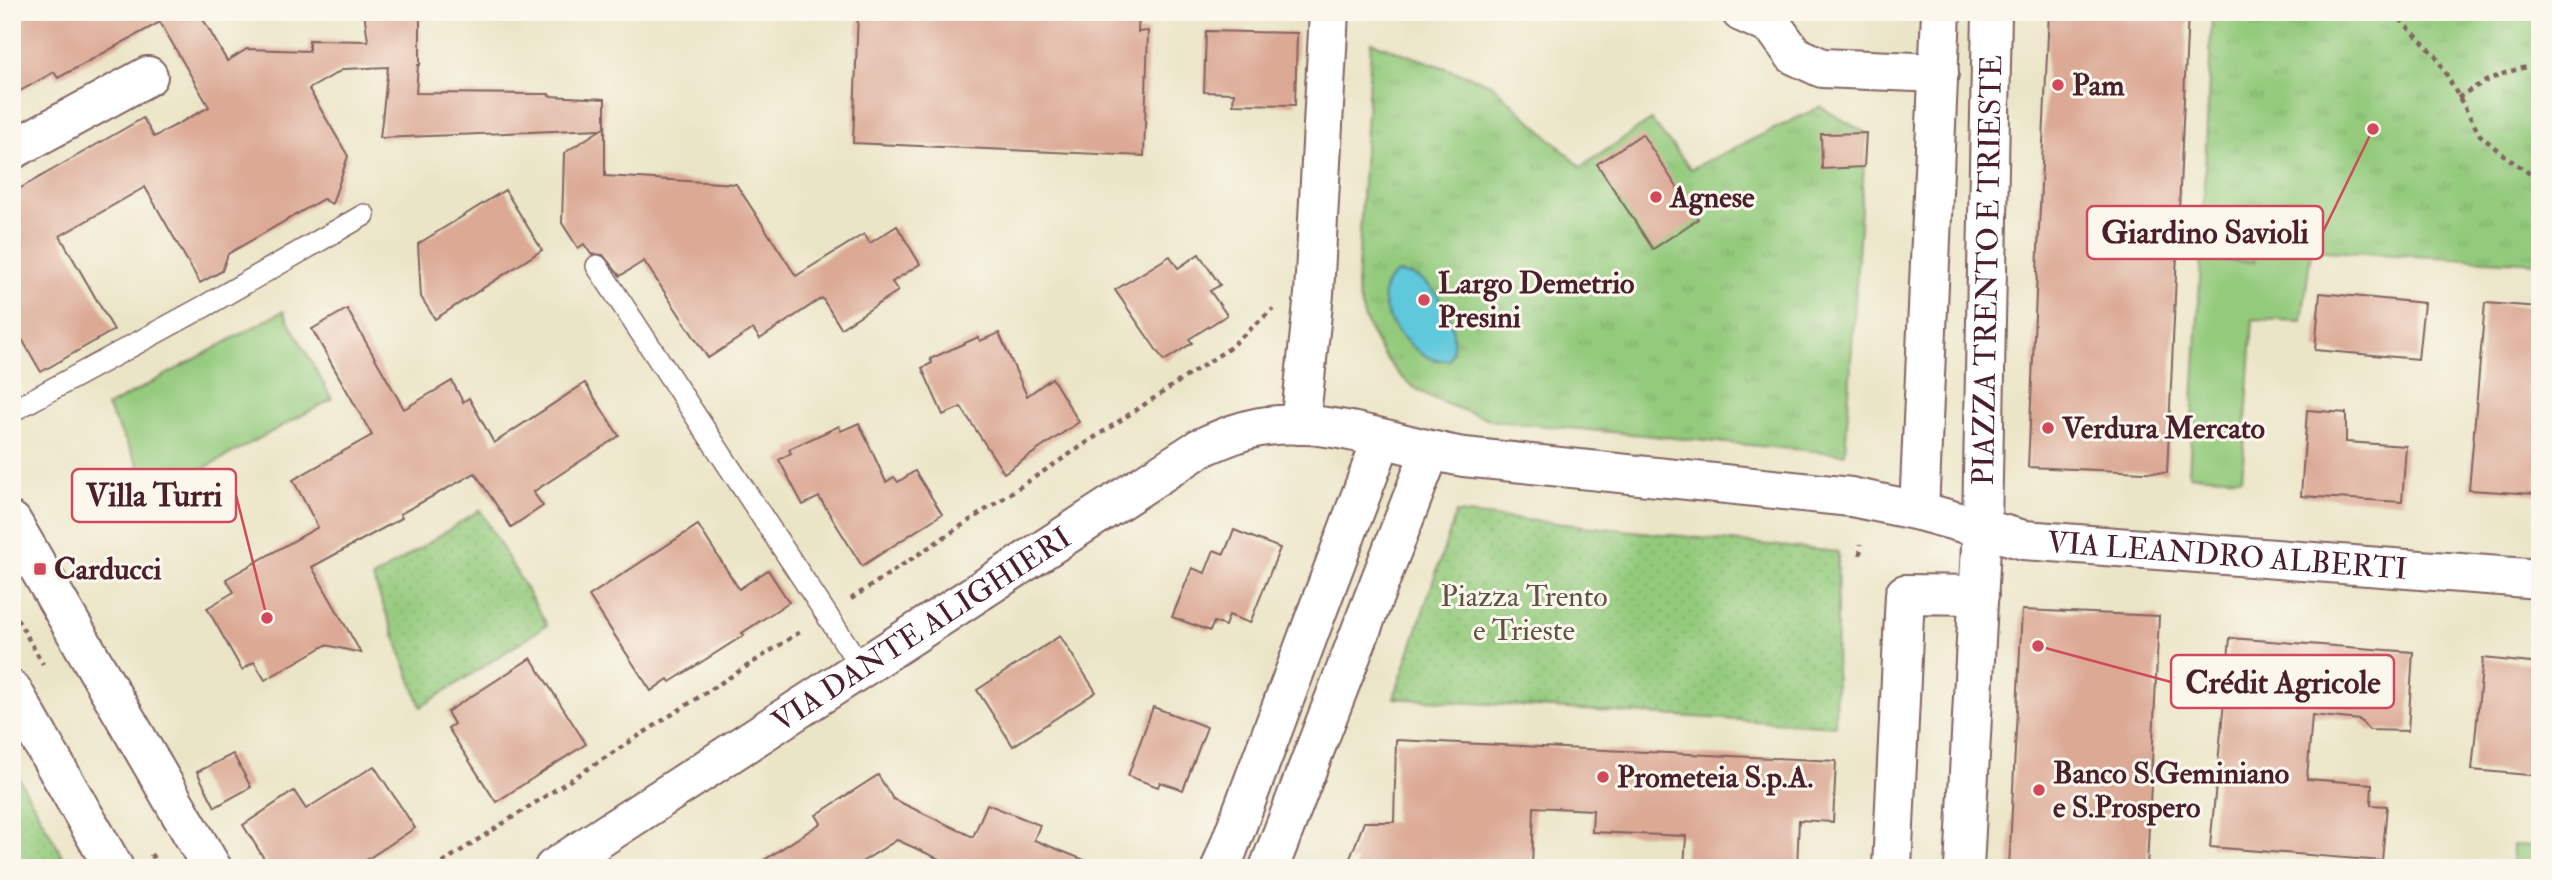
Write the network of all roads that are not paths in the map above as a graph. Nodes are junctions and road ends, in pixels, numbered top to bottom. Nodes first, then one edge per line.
1 (1329, 12) edge
2 (1941, 12) edge
3 (1992, 12) edge
4 (1766, 17) edge
5 (1939, 73) junction
6 (148, 76) dead end
7 (12, 150) edge
8 (364, 215) dead end
9 (597, 266) dead end
10 (12, 411) edge
11 (1300, 425) junction
12 (1382, 439) junction
13 (1430, 452) junction
14 (1919, 511) junction
15 (12, 522) edge
16 (1982, 527) junction
17 (2540, 579) edge
18 (1979, 595) junction
19 (861, 667) junction
20 (12, 690) edge
21 (1245, 807) junction
22 (1287, 822) junction
23 (114, 868) edge
24 (212, 868) edge
25 (554, 868) edge
26 (1221, 868) edge
27 (1269, 868) edge
28 (1892, 868) edge
29 (1964, 868) edge

1 - 11 street
2 - 5 street, PIAZZA TRENTO E TRIESTE
3 - 16 street, PIAZZA TRENTO E TRIESTE
4 - 5 street, PIAZZA TRENTO E TRIESTE
5 - 14 street, PIAZZA TRENTO E TRIESTE
6 - 7 street
8 - 10 lane
9 - 19 lane
11 - 12 street
11 - 19 street, VIA DANTE ALIGHIERI
12 - 13 street
12 - 21 street
13 - 14 street
13 - 22 street
14 - 16 street, VIA LEANDRO ALBERTI
15 - 24 street
16 - 17 street, VIA LEANDRO ALBERTI
16 - 18 street, PIAZZA TRENTO E TRIESTE
18 - 28 street
18 - 29 street, PIAZZA TRENTO E TRIESTE
19 - 25 street, VIA DANTE ALIGHIERI
20 - 23 street
21 - 22 lane
21 - 26 street
22 - 27 street

